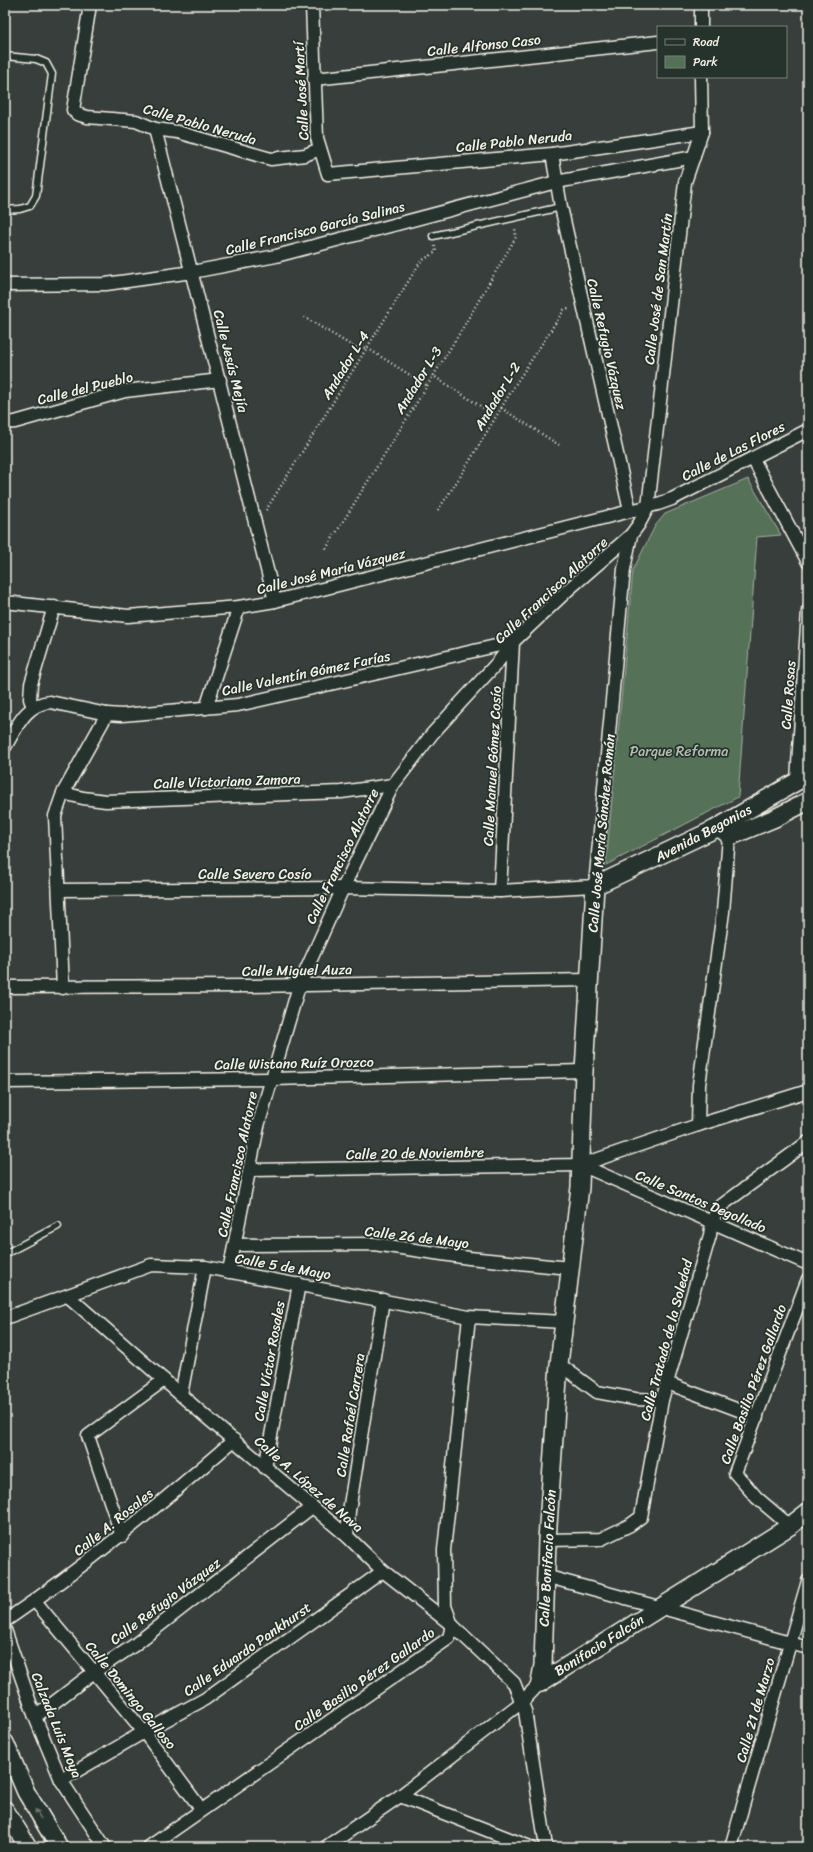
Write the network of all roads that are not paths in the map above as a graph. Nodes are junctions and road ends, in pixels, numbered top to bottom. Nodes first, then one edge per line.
1 (93, 5) edge
2 (312, 5) edge
3 (701, 5) edge
4 (701, 26) edge
5 (657, 42) edge
6 (5, 56) edge
7 (701, 78) edge
8 (314, 79) junction
9 (156, 129) junction
10 (702, 132) junction
11 (320, 148) junction
12 (552, 154) junction
13 (694, 157) junction
14 (328, 174) joint
15 (556, 182) junction
16 (560, 208) junction
17 (5, 210) edge
18 (433, 236) road end
19 (192, 272) junction
20 (5, 285) edge
21 (220, 380) junction
22 (5, 423) edge
23 (808, 430) edge
24 (753, 459) junction
25 (653, 506) junction
26 (630, 512) junction
27 (631, 535) junction
28 (808, 562) edge
29 (275, 601) junction
30 (5, 602) edge
31 (54, 607) junction
32 (239, 607) junction
33 (808, 611) edge
34 (513, 642) junction
35 (33, 707) junction
36 (206, 708) junction
37 (107, 714) junction
38 (5, 746) edge
39 (803, 777) edge
40 (393, 785) junction
41 (63, 793) junction
42 (808, 801) edge
43 (722, 833) junction
44 (595, 886) junction
45 (343, 888) junction
46 (59, 890) junction
47 (500, 892) junction
48 (590, 980) junction
49 (299, 986) junction
50 (5, 987) edge
51 (63, 988) junction
52 (584, 1071) junction
53 (272, 1079) junction
54 (5, 1082) edge
55 (808, 1091) edge
56 (698, 1125) junction
57 (808, 1142) edge
58 (581, 1165) junction
59 (250, 1170) junction
60 (712, 1221) junction
61 (58, 1226) dead end
62 (235, 1245) junction
63 (5, 1254) edge
64 (808, 1264) edge
65 (205, 1267) junction
66 (570, 1268) junction
67 (229, 1272) junction
68 (808, 1279) edge
69 (299, 1284) junction
70 (68, 1296) junction
71 (383, 1300) junction
72 (469, 1317) junction
73 (5, 1318) edge
74 (564, 1322) junction
75 (559, 1364) junction
76 (164, 1380) junction
77 (667, 1383) junction
78 (181, 1395) junction
79 (662, 1400) junction
80 (757, 1417) junction
81 (234, 1440) junction
82 (265, 1468) junction
83 (312, 1507) junction
84 (808, 1512) edge
85 (790, 1526) junction
86 (122, 1536) junction
87 (347, 1536) junction
88 (547, 1540) junction
89 (383, 1571) junction
90 (545, 1576) junction
91 (808, 1581) edge
92 (35, 1601) junction
93 (658, 1608) junction
94 (5, 1621) edge
95 (452, 1626) junction
96 (5, 1630) edge
97 (790, 1643) junction
98 (808, 1648) edge
99 (94, 1672) junction
100 (540, 1682) junction
101 (522, 1702) junction
102 (35, 1717) junction
103 (144, 1732) junction
104 (5, 1743) edge
105 (61, 1780) junction
106 (400, 1796) junction
107 (201, 1809) junction
108 (5, 1810) edge
109 (28, 1847) edge
110 (59, 1847) edge
111 (105, 1847) edge
112 (149, 1847) edge
113 (326, 1847) edge
114 (530, 1847) edge
115 (546, 1847) edge
116 (731, 1847) edge

1 - 9 street, Calle Pablo Neruda
2 - 8 street, Calle José Martí
3 - 4 street
5 - 8 street, Calle Alfonso Caso
6 - 17 lane
7 - 10 street, Calle José de San Martín
8 - 11 street, Calle José Martí
9 - 11 street, Calle Pablo Neruda
9 - 19 street, Calle Jesús Mejía
10 - 12 street, Calle Pablo Neruda
10 - 13 street, Calle José de San Martín
11 - 14 street, Calle José Martí
12 - 14 street, Calle Pablo Neruda
12 - 15 street, Calle Refugio Vázquez
13 - 15 street, Calle Francisco García Salinas
13 - 25 street, Calle José de San Martín
15 - 16 street, Calle Refugio Vázquez
15 - 19 street, Calle Francisco García Salinas
16 - 18 lane
16 - 26 street, Calle Refugio Vázquez
19 - 20 street, Calle Francisco García Salinas
19 - 21 street, Calle Jesús Mejía
21 - 22 street, Calle del Pueblo
21 - 29 street, Calle Jesús Mejía
23 - 24 street, Calle de Las Flores
24 - 25 street, Calle de Las Flores
24 - 28 street
25 - 26 street, Calle José María Vázquez
25 - 27 street, Calle José María Sánchez Román
26 - 29 street, Calle José María Vázquez
27 - 34 street, Calle Francisco Alatorre
27 - 44 street, Calle José María Sánchez Román
29 - 32 street, Calle José María Vázquez
30 - 31 street, Calle José María Vázquez
31 - 32 street, Calle José María Vázquez
31 - 35 street
32 - 36 street
33 - 39 street, Calle Rosas
34 - 36 street, Calle Valentín Gómez Farías
34 - 40 street, Calle Francisco Alatorre
34 - 47 street, Calle Manuel Gómez Cosío
35 - 37 street, Calle Valentín Gómez Farías
35 - 38 street
36 - 37 street, Calle Valentín Gómez Farías
37 - 41 street
39 - 43 street, Avenida Begonias
40 - 41 street, Calle Victoriano Zamora
40 - 45 street, Calle Francisco Alatorre
41 - 46 street
42 - 43 street
43 - 44 street, Avenida Begonias
43 - 56 street
44 - 47 street, Calle Severo Cosío
44 - 48 street, Calle José María Sánchez Román
45 - 46 street, Calle Severo Cosío
45 - 47 street, Calle Severo Cosío
45 - 49 street, Calle Francisco Alatorre
46 - 51 street
48 - 49 street, Calle Miguel Auza
48 - 52 street, Calle José María Sánchez Román
49 - 51 street, Calle Miguel Auza
49 - 53 street, Calle Francisco Alatorre
50 - 51 street, Calle Miguel Auza
52 - 53 street, Calle Wistano Ruíz Orozco
52 - 58 street, Calle José María Sánchez Román
53 - 54 street, Calle Wistano Ruíz Orozco
53 - 59 street, Calle Francisco Alatorre
55 - 56 street
56 - 58 street
57 - 60 street, Calle Tratado de la Soledad
58 - 59 street, Calle 20 de Noviembre
58 - 60 street, Calle Santos Degollado
58 - 66 street, Calle Bonifacio Falcón
59 - 62 street, Calle Francisco Alatorre
60 - 64 street, Calle Santos Degollado
60 - 77 street, Calle Tratado de la Soledad
61 - 63 lane
62 - 66 street, Calle 26 de Mayo
62 - 67 street, Calle Francisco Alatorre
65 - 67 street, Calle 5 de Mayo
65 - 70 street, Calle 5 de Mayo
65 - 78 street
66 - 74 street, Calle Bonifacio Falcón
67 - 69 street, Calle 5 de Mayo
68 - 80 street, Calle Basilio Pérez Gallardo
69 - 71 street, Calle 5 de Mayo
69 - 82 street, Calle Víctor Rosales
70 - 73 street, Calle 5 de Mayo
70 - 76 street, Calle A. López de Nava
71 - 72 street, Calle 5 de Mayo
71 - 87 street, Calle Rafaél Carrera
72 - 74 street, Calle 5 de Mayo
72 - 95 street, Calle Basilio Pérez Gallardo
74 - 75 street, Calle Bonifacio Falcón
75 - 79 street
75 - 88 street, Calle Bonifacio Falcón
76 - 78 street, Calle A. López de Nava
76 - 86 street
77 - 79 street, Calle Tratado de la Soledad
77 - 80 street
78 - 81 street, Calle A. López de Nava
79 - 88 street, Calle Tratado de la Soledad
80 - 85 street, Calle Basilio Pérez Gallardo
81 - 82 street, Calle A. López de Nava
81 - 86 street, Calle A. Rosales
82 - 83 street, Calle A. López de Nava
83 - 87 street, Calle A. López de Nava
83 - 99 street, Calle Refugio Vázquez
84 - 85 street, Bonifacio Falcón
85 - 93 street, Bonifacio Falcón
86 - 92 street, Calle A. Rosales
87 - 89 street, Calle A. López de Nava
88 - 90 street, Calle Bonifacio Falcón
89 - 95 street, Calle A. López de Nava
89 - 103 street, Calle Eduardo Pankhurst
90 - 93 street
90 - 100 street, Calle Bonifacio Falcón
91 - 97 street, Calle 21 de Marzo
92 - 94 street, Calle A. Rosales
92 - 99 street, Calle Domingo Galloso
93 - 97 street
93 - 100 street, Bonifacio Falcón
95 - 101 street, Calle A. López de Nava
95 - 107 street, Calle Basilio Pérez Gallardo
96 - 102 street, Calzada Luis Moya
97 - 98 street
97 - 116 street, Calle 21 de Marzo
99 - 102 street, Calle Refugio Vázquez
99 - 103 street, Calle Domingo Galloso
100 - 101 street
101 - 106 street
101 - 115 street, Calle A. López de Nava
102 - 105 street, Calzada Luis Moya
103 - 105 street, Calle Eduardo Pankhurst
103 - 107 street, Calle Domingo Galloso
110 -> 104 street
105 - 111 street, Calzada Luis Moya
106 - 113 street
106 - 114 street
107 - 112 street, Calle Basilio Pérez Gallardo
108 - 109 street

